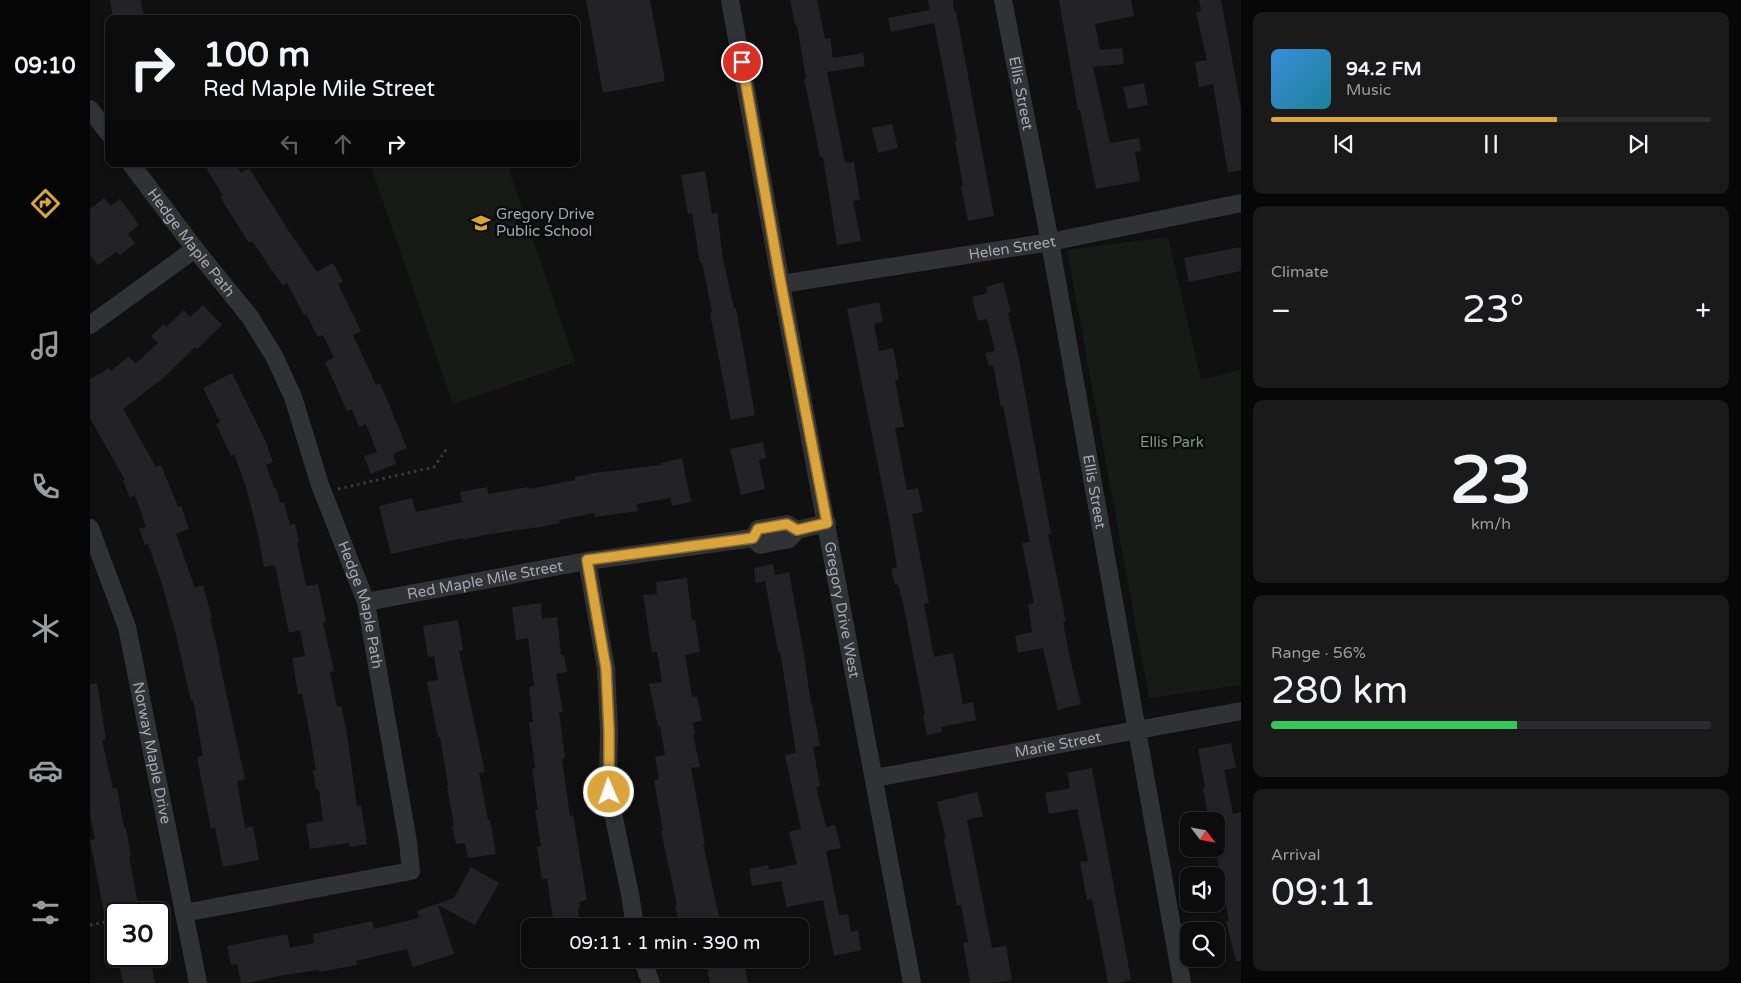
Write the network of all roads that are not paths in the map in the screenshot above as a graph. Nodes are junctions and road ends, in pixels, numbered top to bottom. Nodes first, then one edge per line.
1 (730, 0) edge
2 (1003, 0) edge
3 (90, 109) edge
4 (105, 129) edge
5 (133, 167) edge
6 (1241, 202) edge
7 (1050, 242) junction
8 (195, 249) junction
9 (781, 284) junction
10 (90, 325) edge
11 (827, 523) junction
12 (90, 528) edge
13 (587, 560) junction
14 (366, 602) junction
15 (1241, 711) edge
16 (1137, 732) junction
17 (875, 778) junction
18 (184, 913) junction
19 (634, 918) edge
20 (645, 968) edge
21 (198, 983) edge
22 (651, 983) edge
23 (912, 983) edge
24 (1182, 983) edge

1 - 9 street, Gregory Drive West
2 - 7 street, Ellis Street
3 - 4 street
5 - 8 street, Hedge Maple Path
6 - 7 street, Helen Street
7 - 9 street, Helen Street
7 - 16 street, Ellis Street
8 - 10 street
8 - 14 street, Hedge Maple Path
9 - 11 street, Gregory Drive West
11 - 13 street, Red Maple Mile Street
11 - 17 street, Gregory Drive West
12 - 18 street, Norway Maple Drive
13 - 14 street, Red Maple Mile Street
13 - 19 street
14 - 18 street, Hedge Maple Path
15 - 16 street, Marie Street
16 - 17 street, Marie Street
16 - 24 street, Ellis Street
17 - 23 street, Gregory Drive West
18 - 21 street, Norway Maple Drive
20 - 22 street

